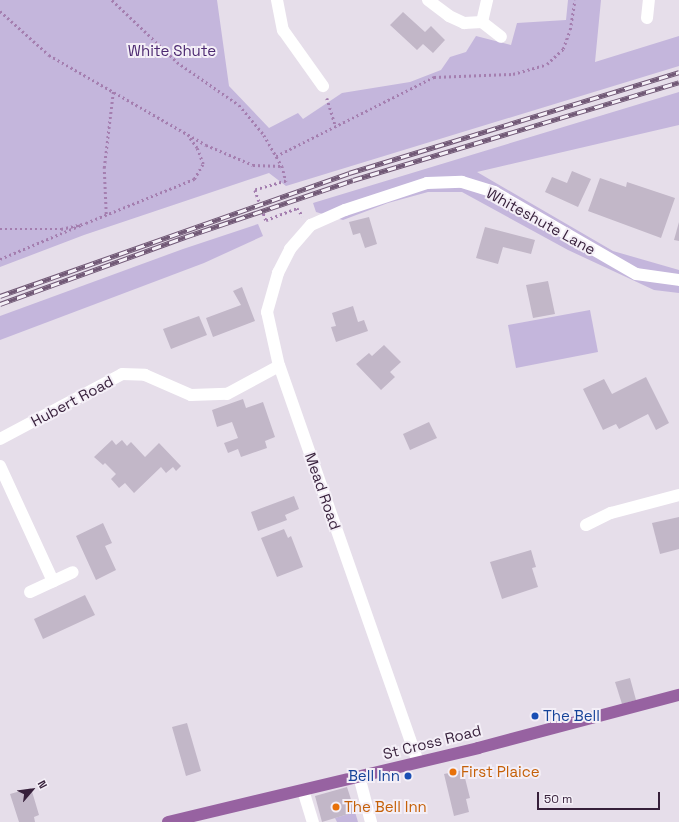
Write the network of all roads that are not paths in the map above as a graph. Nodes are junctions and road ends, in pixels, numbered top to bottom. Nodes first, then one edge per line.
1 (277, 0) edge
2 (428, 0) edge
3 (487, 0) edge
4 (649, 0) edge
5 (647, 18) dead end
6 (482, 22) junction
7 (501, 37) dead end
8 (323, 86) road end
9 (311, 225) joint
10 (679, 280) edge
11 (279, 366) junction
12 (0, 439) edge
13 (0, 466) edge
14 (679, 495) edge
15 (586, 525) dead end
16 (73, 572) dead end
17 (54, 581) junction
18 (30, 592) dead end
19 (679, 695) edge
20 (418, 762) junction
21 (359, 776) junction
22 (303, 790) junction
23 (182, 820) edge
24 (168, 822) edge
25 (313, 822) edge
26 (371, 822) edge

1 - 8 street
2 - 6 street
3 - 6 street
4 - 5 street
6 - 7 street
9 - 10 street, Whiteshute Lane
9 - 11 street, Mead Road
11 - 12 street, Hubert Road
11 - 20 street, Mead Road
13 - 17 street
14 - 15 street
16 - 17 street
17 - 18 street
19 - 20 main road, St Cross Road
20 - 21 main road, St Cross Road
21 - 22 main road, St Cross Road
21 - 26 street
22 - 23 main road, St Cross Road
22 - 25 street
23 - 24 main road, St Cross Road

